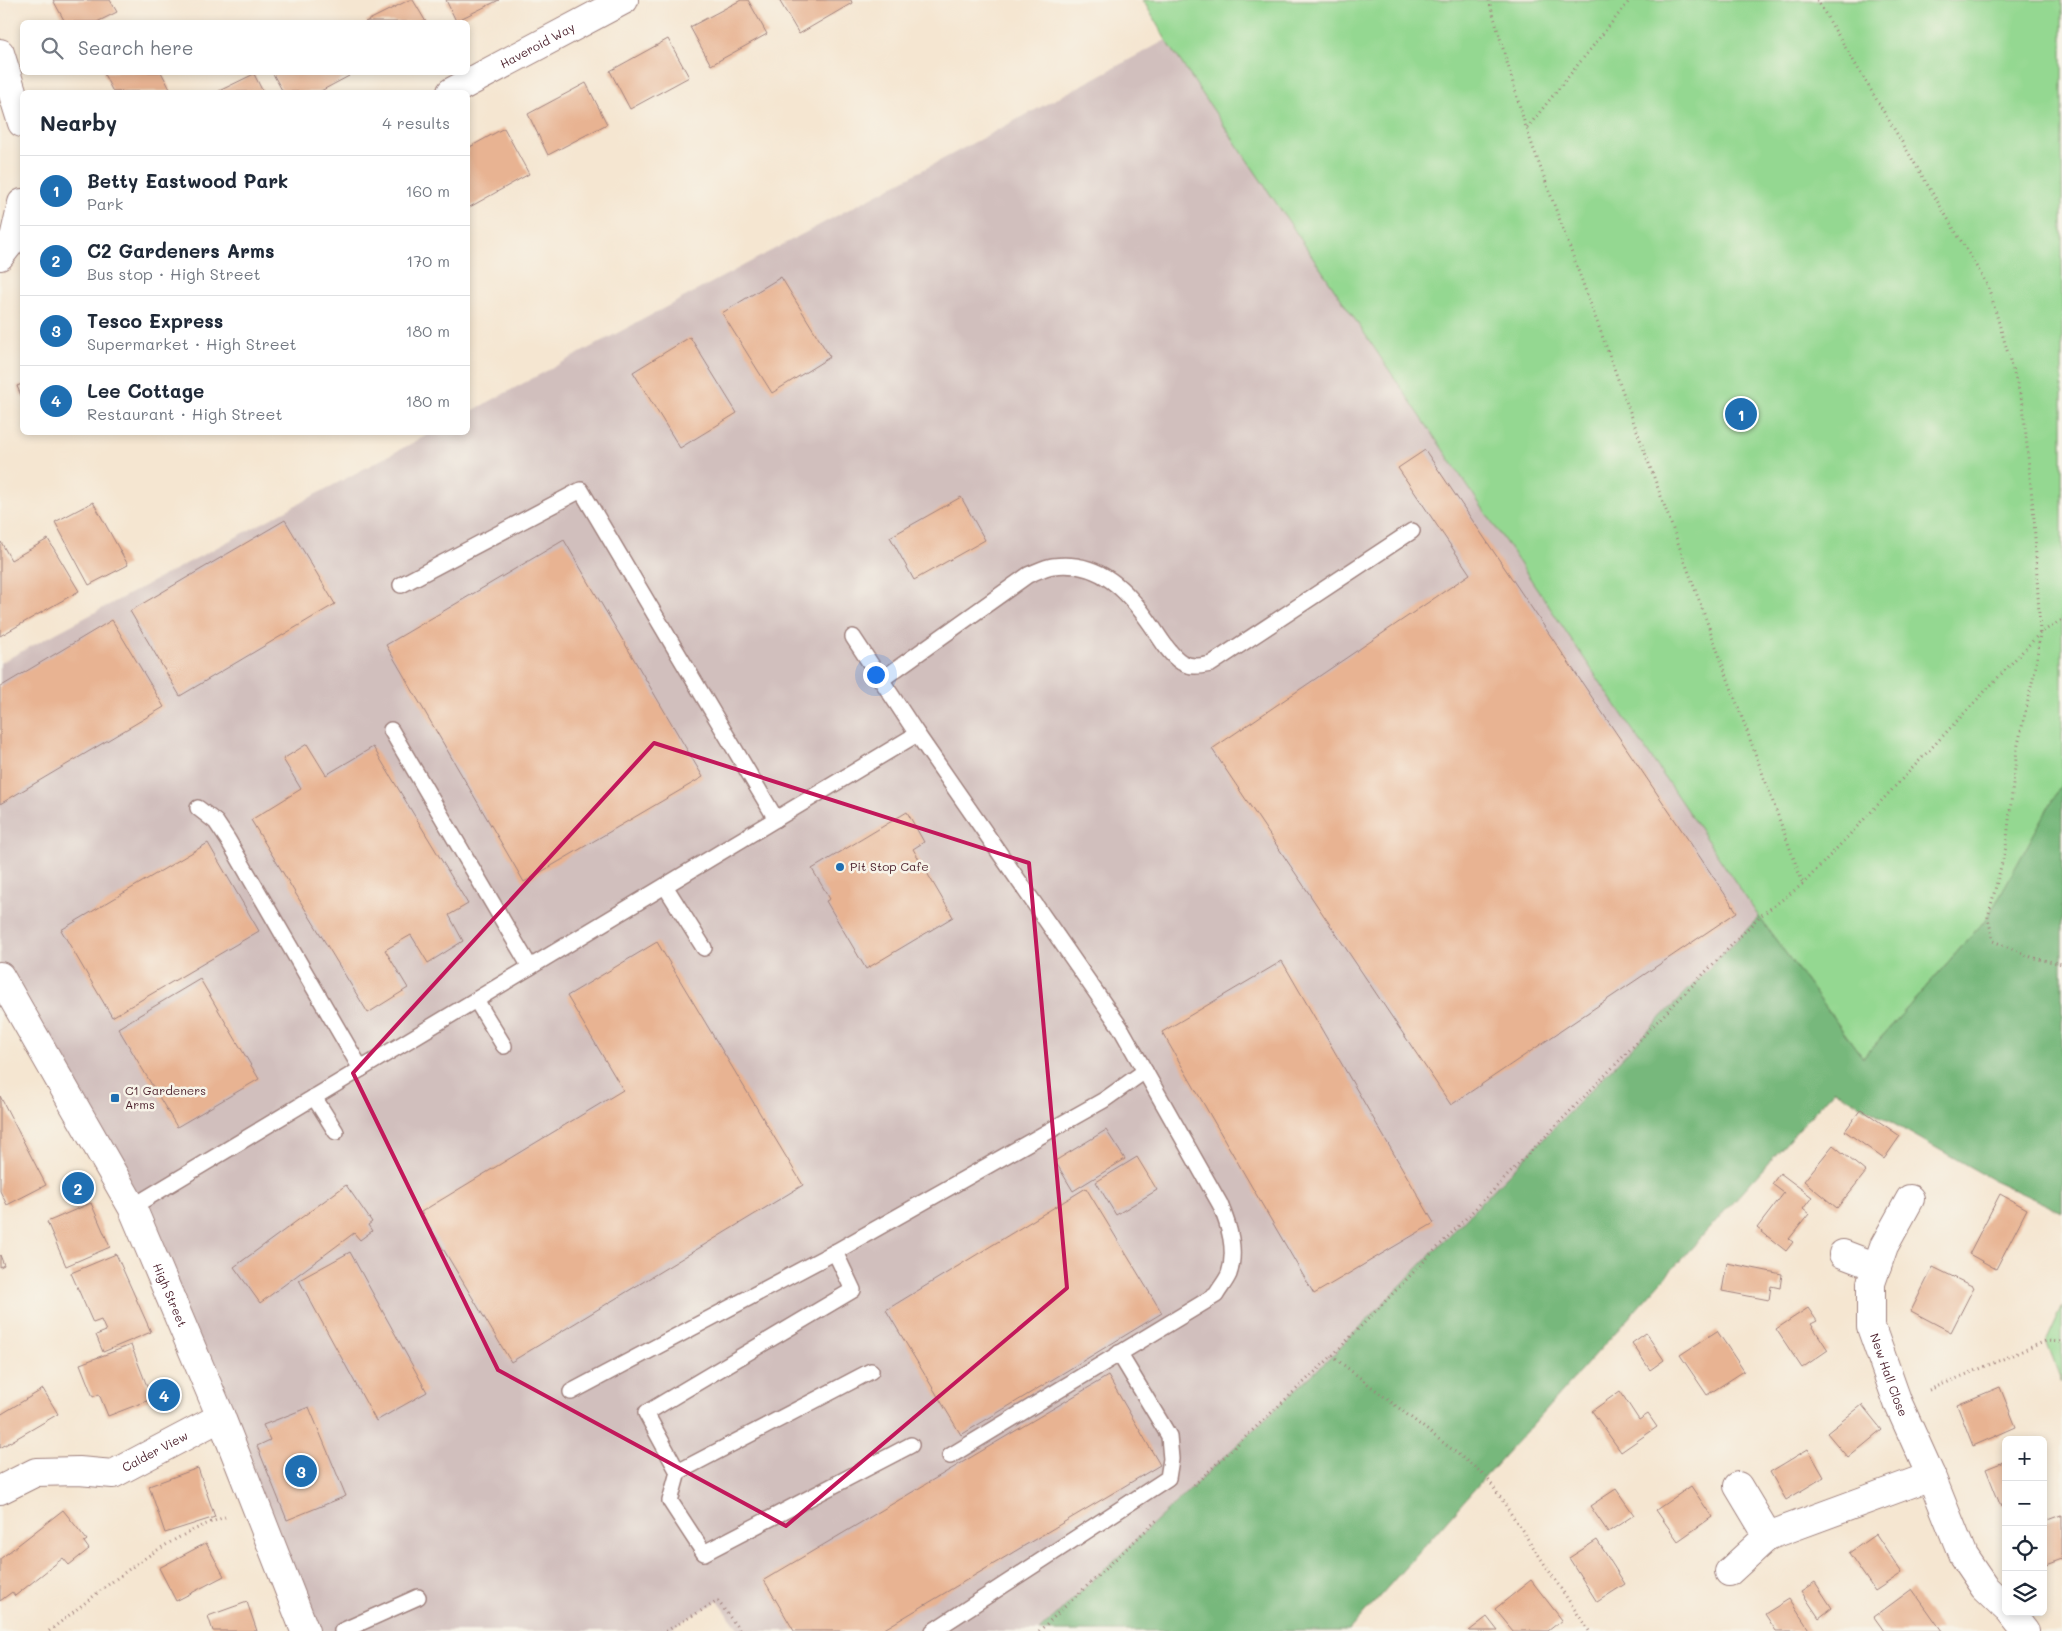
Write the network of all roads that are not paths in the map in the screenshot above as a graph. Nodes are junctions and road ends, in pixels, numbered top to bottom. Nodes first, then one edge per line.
1 (624, 0) edge
2 (0, 53) edge
3 (455, 90) edge
4 (20, 117) edge
5 (20, 212) edge
6 (0, 256) edge
7 (1412, 531) dead end
8 (401, 585) dead end
9 (853, 637) dead end
10 (881, 680) junction
11 (390, 730) dead end
12 (917, 734) junction
13 (198, 808) dead end
14 (776, 819) junction
15 (665, 886) junction
16 (704, 948) dead end
17 (530, 967) junction
18 (0, 976) edge
19 (476, 1000) junction
20 (504, 1046) dead end
21 (361, 1069) junction
22 (1145, 1071) junction
23 (314, 1097) junction
24 (336, 1132) dead end
25 (1910, 1199) dead end
26 (132, 1207) junction
27 (835, 1252) junction
28 (1844, 1254) dead end
29 (1877, 1268) junction
30 (1119, 1353) junction
31 (871, 1371) dead end
32 (571, 1392) dead end
33 (221, 1417) junction
34 (910, 1445) dead end
35 (950, 1456) dead end
36 (678, 1472) junction
37 (1931, 1476) junction
38 (1738, 1486) dead end
39 (0, 1490) edge
40 (1768, 1536) junction
41 (1729, 1572) dead end
42 (418, 1597) dead end
43 (2002, 1604) edge
44 (2013, 1616) edge
45 (305, 1631) edge
46 (342, 1631) edge
47 (933, 1631) edge
48 (2025, 1631) edge

1 - 3 street, Haveroid Way
2 - 4 street
5 - 6 street
7 - 10 lane
8 - 14 lane
9 - 10 lane
10 - 12 lane
11 - 17 lane
12 - 14 lane
12 - 22 lane
13 - 21 lane
14 - 15 lane
15 - 16 lane
15 - 17 lane
17 - 19 lane
18 - 26 street, High Street
19 - 20 lane
19 - 21 lane
21 - 23 lane
22 - 27 lane
22 - 30 lane
23 - 24 lane
23 - 26 lane
25 - 29 street, New Hall Close
26 - 33 street, High Street
27 - 32 lane
27 - 36 lane
28 - 29 street
29 - 37 street, New Hall Close
30 - 35 lane
30 - 47 lane
31 - 36 lane
33 - 39 street, Calder View
33 - 45 street, High Street
34 - 36 lane
37 - 40 street
37 - 43 street, New Hall Close
38 - 40 street
40 - 41 street
42 - 46 lane
44 - 48 street

